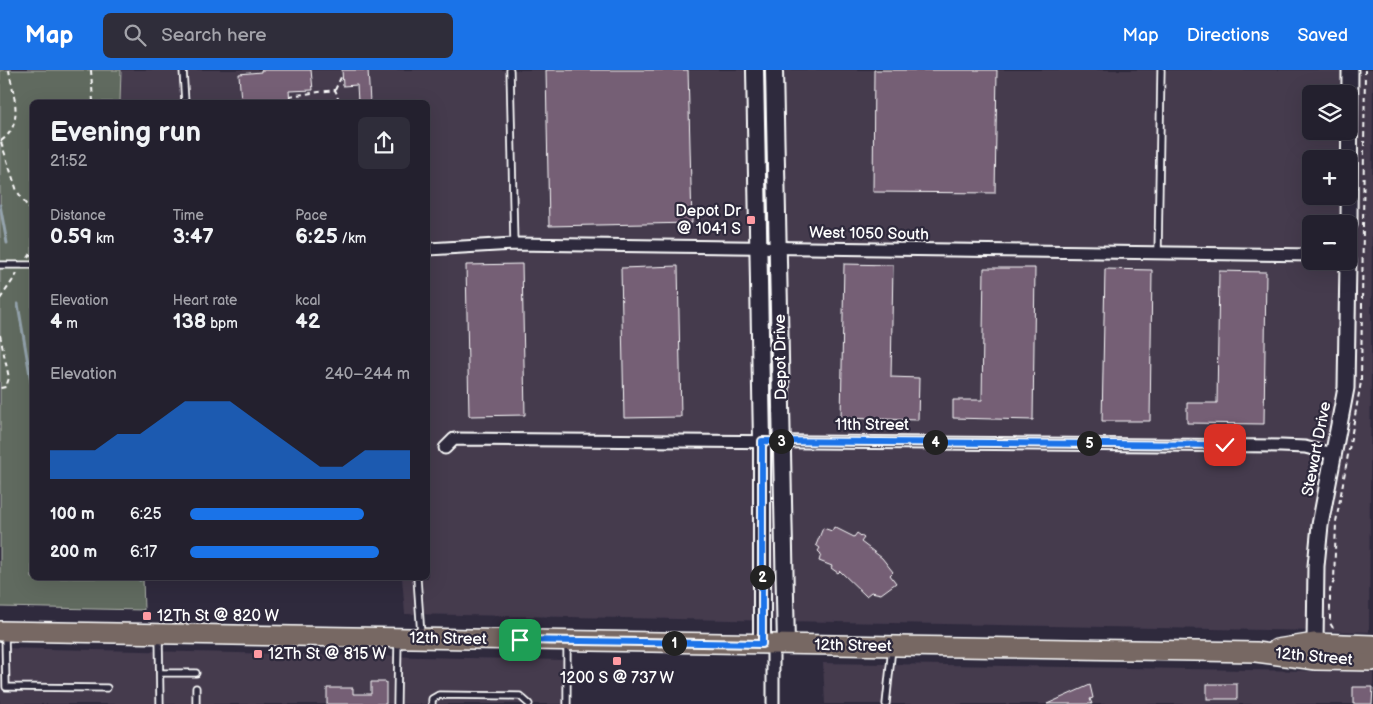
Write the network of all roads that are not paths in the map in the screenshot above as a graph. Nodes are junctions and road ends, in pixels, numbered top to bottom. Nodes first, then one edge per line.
1 (183, 70) edge
2 (510, 70) edge
3 (755, 70) edge
4 (774, 70) edge
5 (1161, 70) edge
6 (1350, 70) edge
7 (185, 100) edge
8 (1349, 215) edge
9 (514, 244) junction
10 (430, 248) edge
11 (758, 249) junction
12 (778, 249) junction
13 (1158, 253) junction
14 (1302, 255) edge
15 (0, 265) edge
16 (30, 265) edge
17 (1348, 270) edge
18 (762, 441) junction
19 (783, 441) junction
20 (445, 448) dead end
21 (1333, 454) junction
22 (417, 580) edge
23 (3, 631) edge
24 (159, 634) junction
25 (398, 638) junction
26 (421, 638) junction
27 (567, 641) junction
28 (1315, 643) junction
29 (774, 644) junction
30 (1373, 645) edge
31 (892, 646) junction
32 (1256, 652) junction
33 (1373, 661) edge
34 (160, 673) junction
35 (196, 673) dead end
36 (3, 678) edge
37 (107, 688) dead end
38 (196, 688) dead end
39 (160, 704) edge
40 (196, 704) edge
41 (397, 704) edge
42 (432, 704) edge
43 (529, 704) edge
44 (567, 704) edge
45 (773, 704) edge
46 (886, 704) edge

1 - 7 lane
2 - 9 lane
3 - 11 main road, Depot Drive
4 - 12 main road, Depot Drive
5 - 13 lane
6 - 8 street
9 - 10 street, West 1050 South
9 - 11 street, West 1050 South
11 - 12 street, West 1050 South
11 - 18 main road, Depot Drive
12 - 13 street, West 1050 South
12 - 19 main road, Depot Drive
13 - 14 street, West 1050 South
15 - 16 lane
17 - 21 street, Stewart Drive
18 - 19 street, 11th Street
18 - 20 street, 11th Street
18 - 29 main road, Depot Drive
19 - 21 street, 11th Street
19 - 29 main road, Depot Drive
21 - 28 street, Stewart Drive
22 - 26 lane
23 - 24 main road, 12th Street
23 - 36 lane
24 - 25 main road, 12th Street
24 - 34 lane
25 - 26 main road, 12th Street
25 - 41 lane
26 - 27 main road, 12th Street
27 - 29 main road, 12th Street
27 - 44 lane
28 - 30 main road, 12th Street
28 - 32 main road, 12th Street
29 - 31 main road, 12th Street
29 - 45 street, Depot Drive
31 - 32 main road, 12th Street
31 - 46 lane
32 - 33 main road, 12th Street
34 - 35 lane
34 - 39 lane
36 - 37 lane
38 - 40 lane
42 - 43 lane

